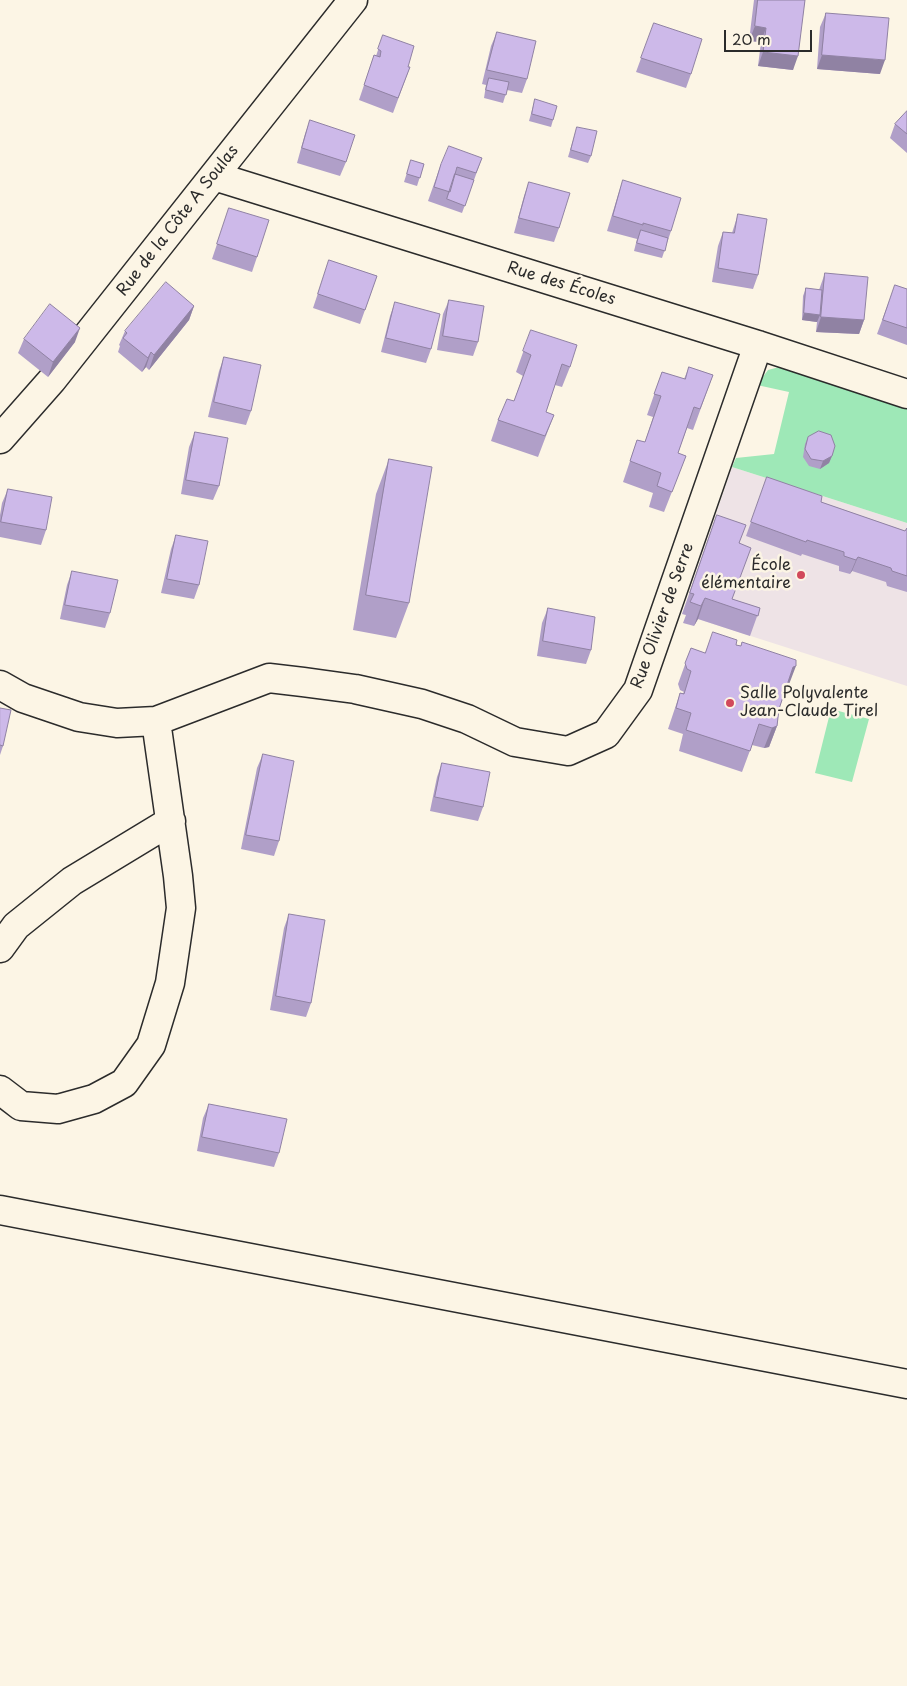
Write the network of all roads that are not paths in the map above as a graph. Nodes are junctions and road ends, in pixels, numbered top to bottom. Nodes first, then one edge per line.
1 (353, 0) edge
2 (214, 176) junction
3 (758, 344) junction
4 (907, 394) edge
5 (0, 439) edge
6 (0, 686) edge
7 (156, 721) junction
8 (171, 821) junction
9 (0, 948) edge
10 (0, 1090) edge
11 (0, 1210) edge
12 (907, 1384) edge

1 - 2 street, Rue de la Côte A Soulas
2 - 3 street, Rue des Écoles
2 - 5 street, Rue de la Côte A Soulas
3 - 4 street, Rue des Écoles
3 - 7 street, Rue Olivier de Serre
6 - 7 street, Rue Olivier de Serre
7 - 8 street
8 - 9 street
8 - 10 street
11 - 12 street

